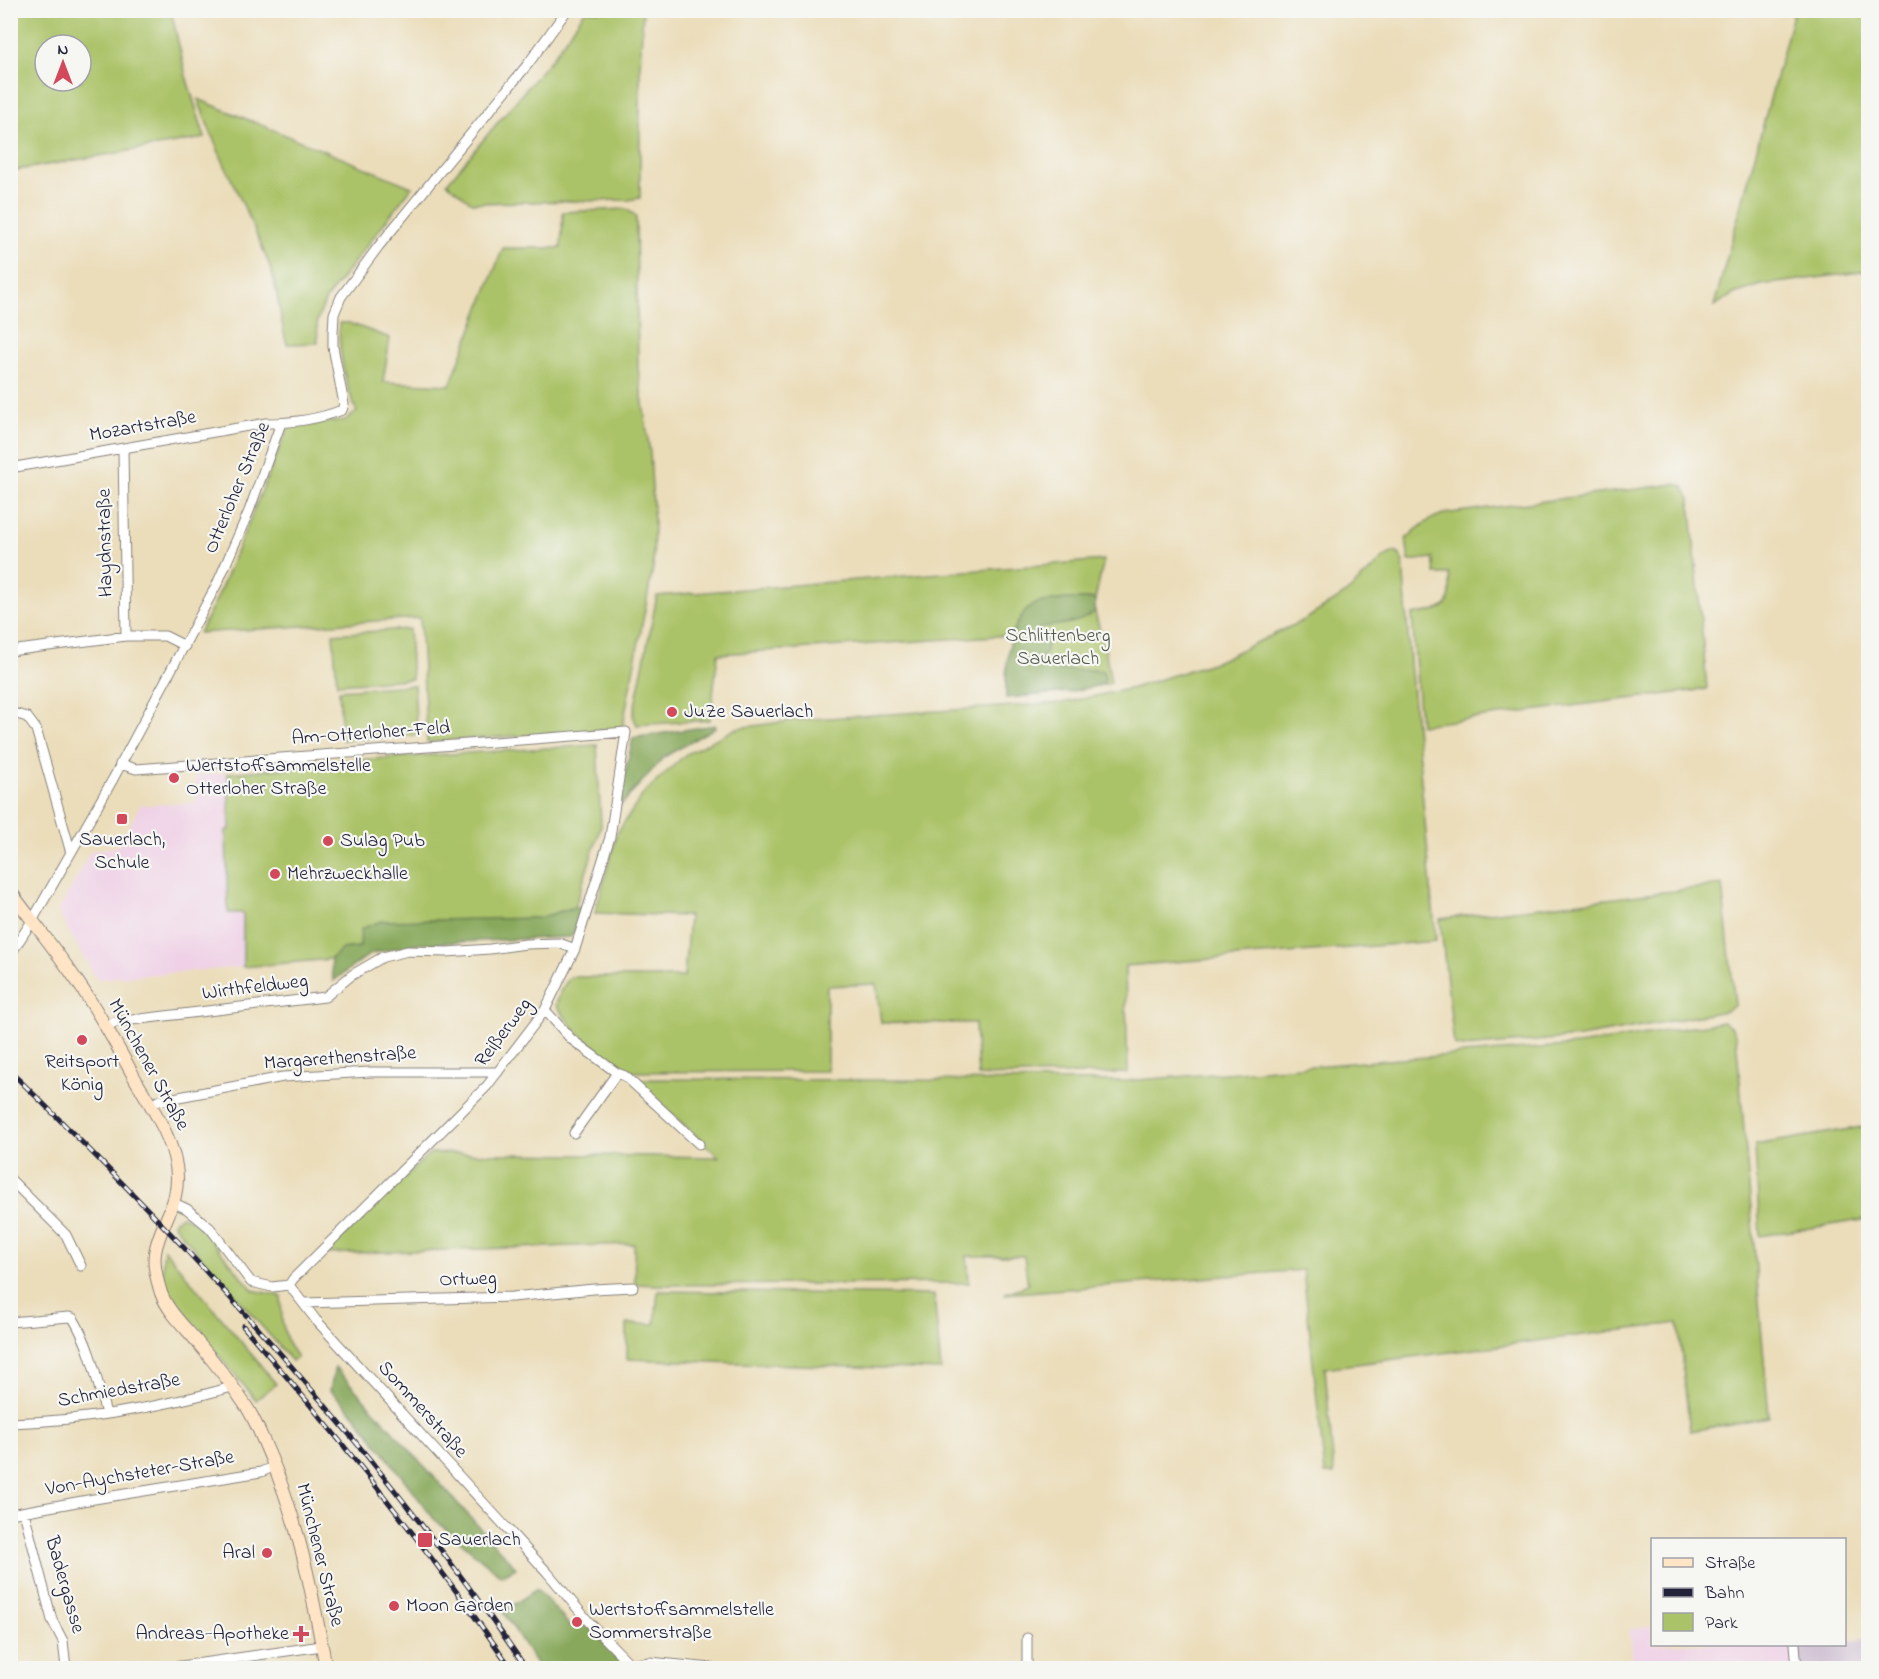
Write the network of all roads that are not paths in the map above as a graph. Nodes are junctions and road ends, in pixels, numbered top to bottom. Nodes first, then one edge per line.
1 (567, 10) edge
2 (281, 423) junction
3 (123, 449) junction
4 (10, 468) edge
5 (126, 636) junction
6 (184, 646) junction
7 (10, 651) edge
8 (10, 712) edge
9 (626, 732) joint
10 (120, 764) junction
11 (71, 853) junction
12 (10, 891) edge
13 (32, 921) junction
14 (574, 948) junction
15 (10, 955) edge
16 (545, 1011) junction
17 (106, 1027) junction
18 (498, 1072) junction
19 (617, 1073) junction
20 (150, 1105) junction
21 (574, 1133) dead end
22 (699, 1144) dead end
23 (10, 1179) edge
24 (174, 1203) junction
25 (81, 1266) dead end
26 (289, 1285) junction
27 (633, 1287) dead end
28 (304, 1303) junction
29 (10, 1322) edge
30 (232, 1387) junction
31 (106, 1413) junction
32 (10, 1423) edge
33 (275, 1466) junction
34 (24, 1512) junction
35 (10, 1514) edge
36 (1027, 1638) dead end
37 (322, 1646) junction
38 (1795, 1646) edge
39 (632, 1667) edge
40 (66, 1668) edge
41 (167, 1668) edge
42 (326, 1668) edge
43 (712, 1668) edge
44 (1027, 1668) edge
45 (1797, 1668) edge

1 - 2 street, Otterloher Straße
2 - 3 street, Mozartstraße
2 - 6 street, Otterloher Straße
3 - 4 street, Mozartstraße
3 - 5 street, Haydnstraße
5 - 6 street
5 - 7 street
6 - 10 street, Otterloher Straße
8 - 11 street
9 - 10 street, Am-Otterloher-Feld
9 - 14 street, Reißerweg
10 - 11 street, Otterloher Straße
11 - 13 street, Otterloher Straße
12 - 13 main road, Münchener Straße
13 - 15 street, Otterloher Straße
13 - 17 main road, Münchener Straße
14 - 16 street, Reißerweg
14 - 17 street, Wirthfeldweg
16 - 18 street, Reißerweg
16 - 19 street
17 - 20 main road, Münchener Straße
18 - 20 street, Margarethenstraße
18 - 26 street, Reißerweg
19 - 21 street
19 - 22 street
20 - 24 main road, Münchener Straße
23 - 25 street
24 - 26 street
24 - 30 main road, Münchener Straße
26 - 28 street, Sommerstraße
27 - 28 street, Ortweg
28 - 39 street, Sommerstraße
29 - 31 street
30 - 31 street, Schmiedstraße
30 - 33 main road, Münchener Straße
31 - 32 street, Schmiedstraße
33 - 34 street, Von-Aychsteter-Straße
33 - 37 main road, Münchener Straße
34 - 35 street, Von-Aychsteter-Straße
34 - 40 street, Badergasse
36 - 44 street
37 - 41 street
37 - 42 main road, Münchener Straße
38 - 45 street
39 - 43 street

